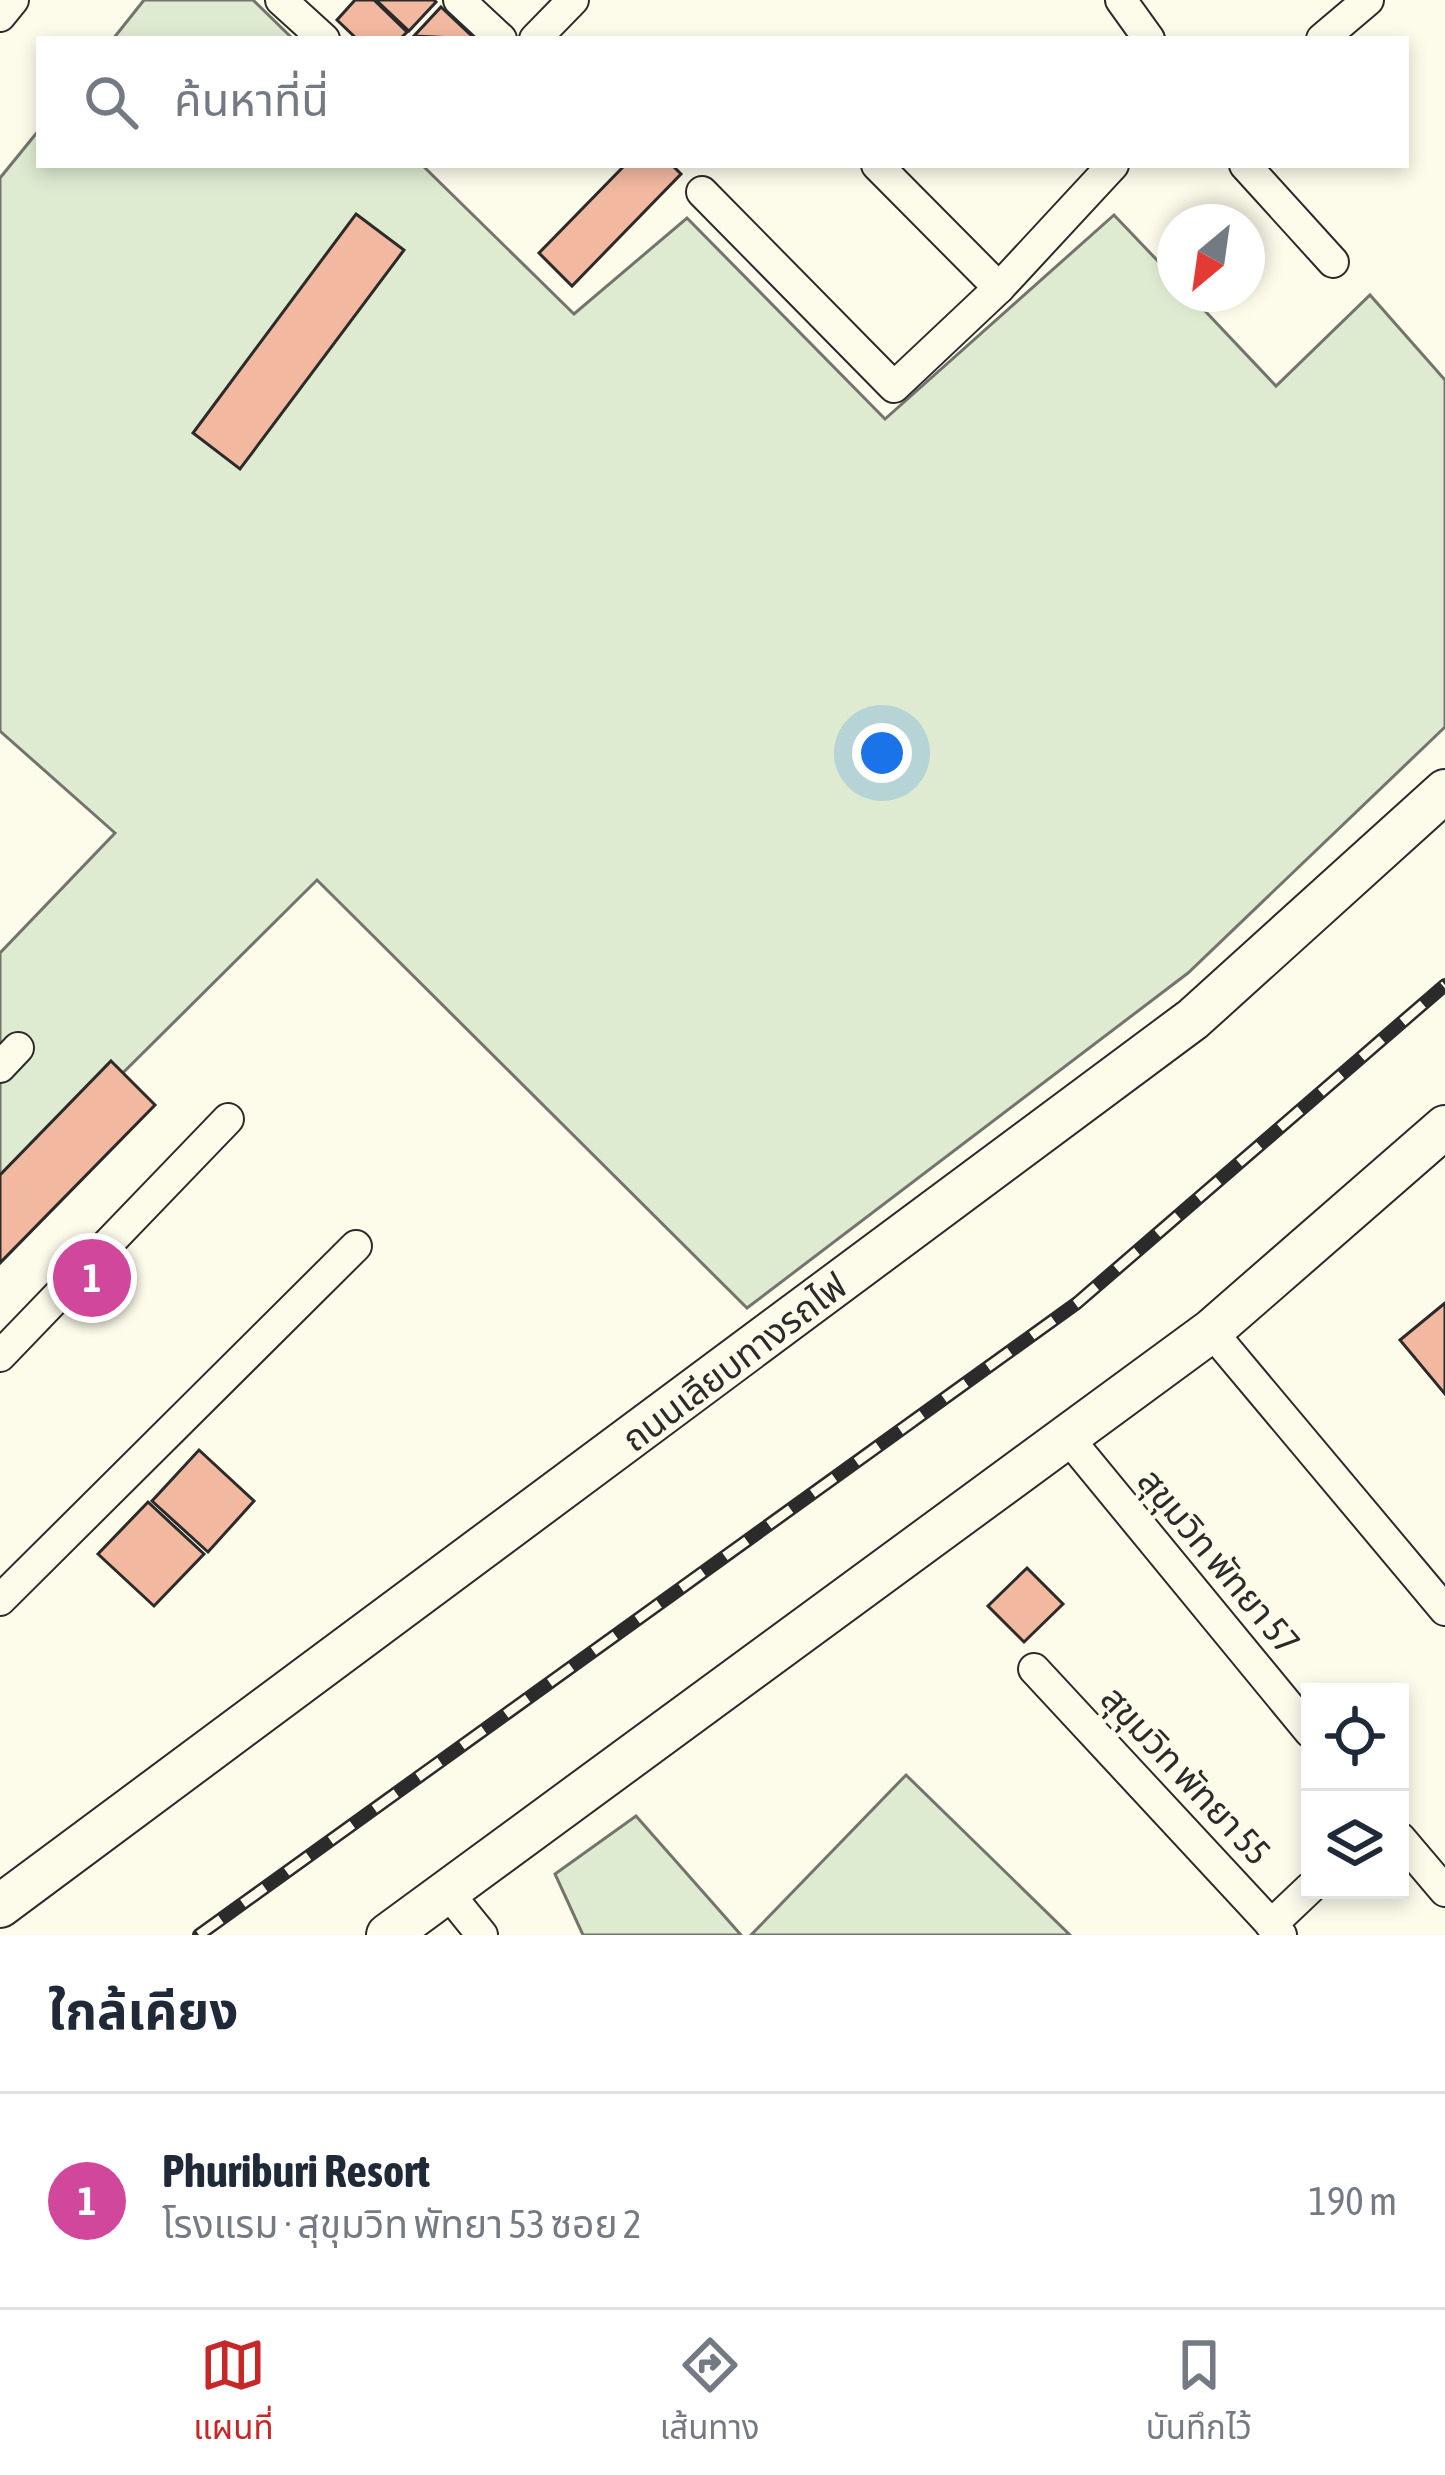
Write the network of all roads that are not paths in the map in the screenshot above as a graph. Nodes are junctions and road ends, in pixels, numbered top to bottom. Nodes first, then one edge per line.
1 (13, 0) edge
2 (281, 0) edge
3 (459, 0) edge
4 (573, 0) edge
5 (1121, 0) edge
6 (1368, 0) edge
7 (0, 16) edge
8 (321, 36) edge
9 (498, 36) edge
10 (538, 36) edge
11 (1147, 36) edge
12 (1326, 36) edge
13 (880, 168) edge
14 (1110, 168) edge
15 (1248, 168) edge
16 (702, 192) dead end
17 (1333, 262) dead end
18 (999, 288) junction
19 (1445, 791) edge
20 (228, 1119) dead end
21 (1445, 1127) edge
22 (356, 1246) dead end
23 (1211, 1331) junction
24 (0, 1356) edge
25 (1069, 1439) junction
26 (0, 1600) edge
27 (1445, 1610) edge
28 (1034, 1669) dead end
29 (1301, 1721) edge
30 (1409, 1849) edge
31 (1445, 1891) edge
32 (448, 1893) junction
33 (1301, 1899) edge
34 (0, 1906) edge
35 (1276, 1930) edge
36 (388, 1935) edge
37 (482, 1935) edge

1 - 7 street
2 - 8 street
3 - 9 street
4 - 10 street
5 - 11 street
6 - 12 street
13 - 18 street
14 - 18 street
15 - 17 street
16 - 18 street
19 - 34 street, ถนนเลียบทางรถไฟ
20 - 24 street
21 - 23 street
22 - 26 street
23 - 25 street
23 - 27 street
25 - 29 street, สุขุมวิท พัทยา 57
25 - 32 street
28 - 35 street, สุขุมวิท พัทยา 55
30 - 31 street
32 - 36 street
32 - 37 street
33 - 35 street

